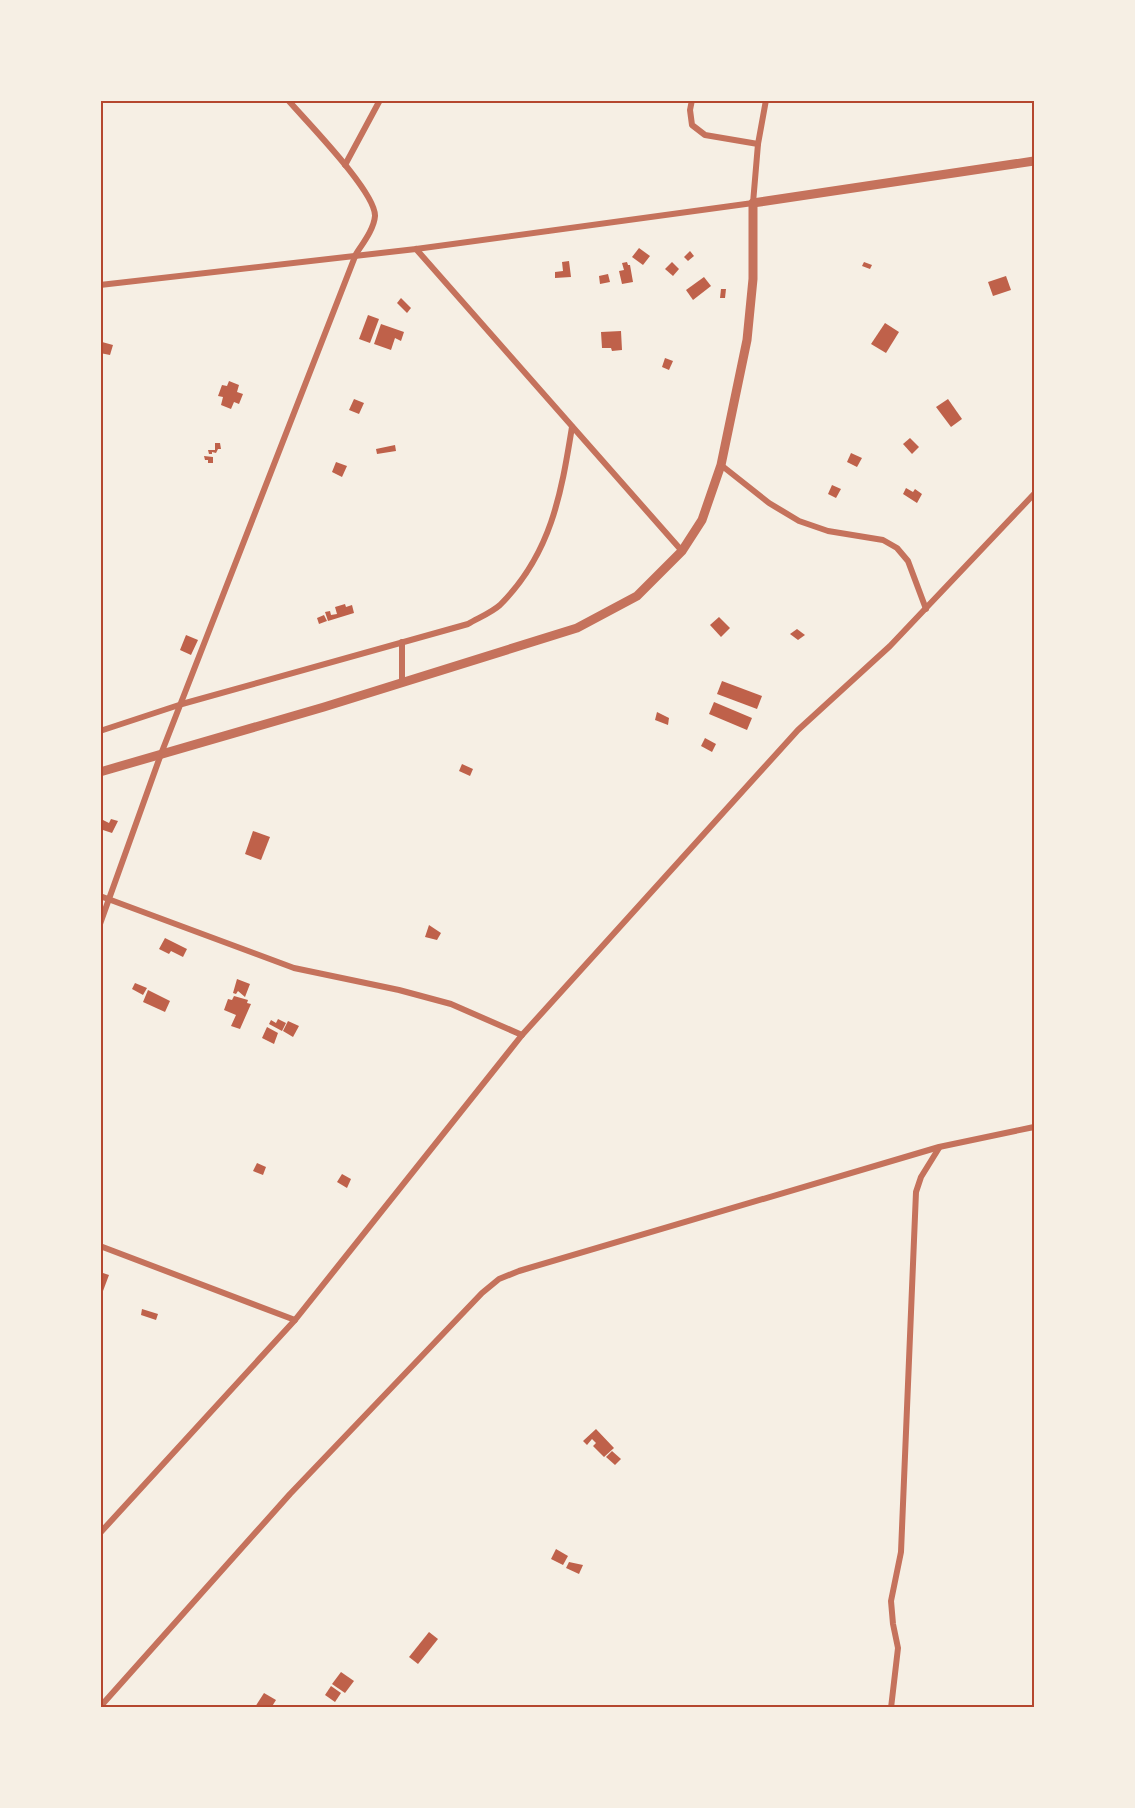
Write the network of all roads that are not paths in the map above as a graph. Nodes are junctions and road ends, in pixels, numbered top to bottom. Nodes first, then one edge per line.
1 (288, 100) edge
2 (380, 100) edge
3 (692, 100) edge
4 (766, 100) edge
5 (758, 144) junction
6 (1035, 161) edge
7 (345, 165) junction
8 (753, 203) junction
9 (416, 249) junction
10 (356, 254) junction
11 (100, 285) edge
12 (572, 427) junction
13 (721, 465) junction
14 (1035, 494) edge
15 (682, 551) junction
16 (926, 609) junction
17 (402, 642) junction
18 (402, 682) junction
19 (182, 704) junction
20 (100, 731) edge
21 (161, 754) junction
22 (100, 772) edge
23 (100, 896) edge
24 (110, 900) junction
25 (100, 924) edge
26 (522, 1035) junction
27 (1035, 1127) edge
28 (939, 1147) junction
29 (100, 1246) edge
30 (295, 1320) junction
31 (100, 1533) edge
32 (100, 1707) edge
33 (891, 1707) edge

1 - 7 street
2 - 7 street
3 - 5 street
4 - 5 street
5 - 8 street
6 - 8 street
7 - 10 street
8 - 9 street
8 - 13 street
9 - 10 street
9 - 12 street
10 - 11 street
10 - 19 street
12 - 15 street
12 - 17 street
13 - 15 street
13 - 16 street
14 - 16 street
15 - 18 street
16 - 26 street
17 - 18 street
17 - 19 street
18 - 21 street
19 - 20 street
19 - 21 street
21 - 22 street
21 - 24 street
23 - 24 street
24 - 25 street
24 - 26 street
26 - 30 street
27 - 28 street
28 - 32 street
28 - 33 street
29 - 30 street
30 - 31 street

